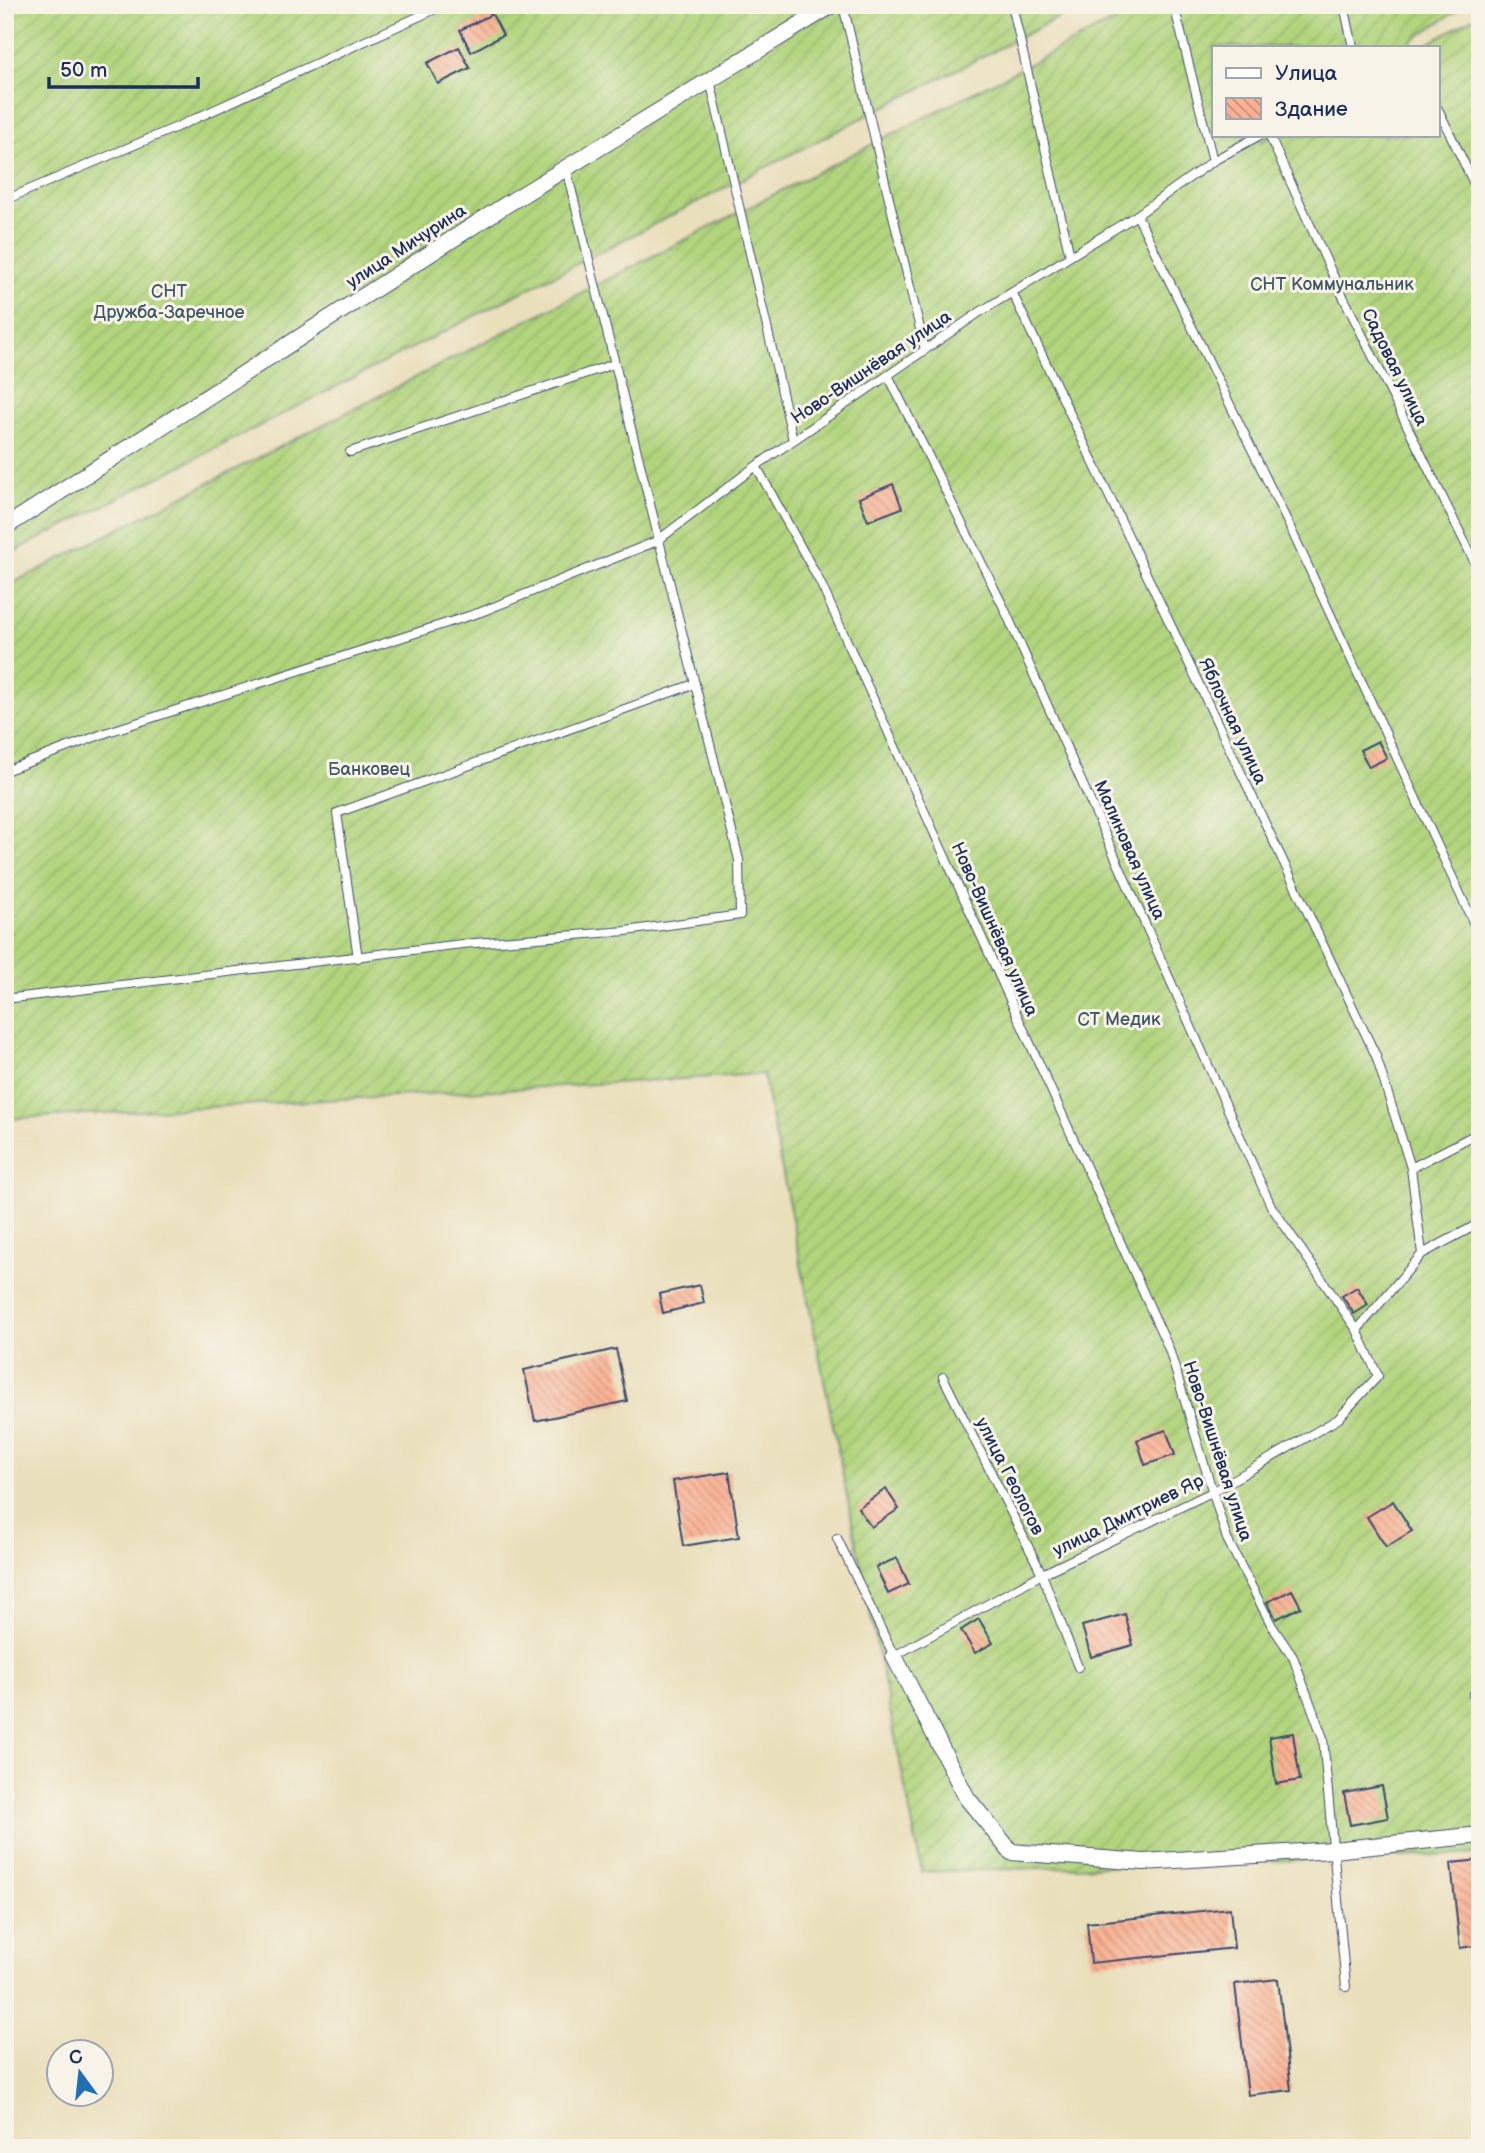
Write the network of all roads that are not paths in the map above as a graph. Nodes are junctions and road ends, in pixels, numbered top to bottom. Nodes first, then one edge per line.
1 (444, 5) edge
2 (832, 5) edge
3 (843, 5) edge
4 (1012, 5) edge
5 (1174, 5) edge
6 (1344, 5) edge
7 (1353, 46) edge
8 (710, 80) junction
9 (1440, 113) edge
10 (1259, 136) edge
11 (1269, 136) edge
12 (1213, 161) junction
13 (566, 169) junction
14 (1480, 196) edge
15 (5, 200) edge
16 (1137, 215) junction
17 (1070, 256) junction
18 (1012, 292) junction
19 (925, 349) junction
20 (614, 364) junction
21 (888, 375) junction
22 (793, 440) junction
23 (350, 452) dead end
24 (756, 466) junction
25 (5, 527) edge
26 (657, 541) junction
27 (1480, 573) edge
28 (694, 684) junction
29 (5, 771) edge
30 (1480, 937) edge
31 (358, 958) junction
32 (5, 999) edge
33 (1480, 1132) edge
34 (1411, 1168) junction
35 (1480, 1223) edge
36 (1422, 1254) junction
37 (1357, 1330) junction
38 (943, 1377) dead end
39 (1214, 1491) junction
40 (837, 1538) dead end
41 (1042, 1574) junction
42 (894, 1656) junction
43 (1079, 1667) dead end
44 (1480, 1835) edge
45 (1333, 1850) junction
46 (1346, 1987) dead end

1 - 15 lane
2 - 8 street, улица Мичурина
3 - 19 lane
4 - 17 lane
5 - 12 lane
6 - 7 lane
8 - 13 street, улица Мичурина
8 - 22 lane
9 - 14 lane
10 - 12 lane, Ново-Вишнёвая улица
11 - 27 lane, Садовая улица
12 - 16 lane, Ново-Вишнёвая улица
13 - 20 lane
13 - 25 street, улица Мичурина
16 - 17 lane, Ново-Вишнёвая улица
16 - 30 lane
17 - 18 lane, Ново-Вишнёвая улица
18 - 19 lane, Ново-Вишнёвая улица
18 - 34 lane, Яблочная улица
19 - 21 lane, Ново-Вишнёвая улица
20 - 23 lane
20 - 26 lane
21 - 22 lane, Ново-Вишнёвая улица
21 - 37 lane, Малиновая улица
22 - 24 lane, Ново-Вишнёвая улица
24 - 26 lane
24 - 39 lane, Ново-Вишнёвая улица
26 - 28 lane
26 - 29 lane
28 - 31 lane
28 - 31 lane
31 - 32 lane
33 - 34 lane
34 - 36 lane
35 - 36 lane
36 - 37 lane
37 - 39 lane, улица Дмитриев Яр
38 - 41 lane, улица Геологов
39 - 41 lane, улица Дмитриев Яр
39 - 45 lane, Ново-Вишнёвая улица
40 - 42 lane
41 - 42 lane, улица Дмитриев Яр
41 - 43 lane, улица Геологов
42 - 45 street
44 - 45 street
45 - 46 lane, Ново-Вишнёвая улица

